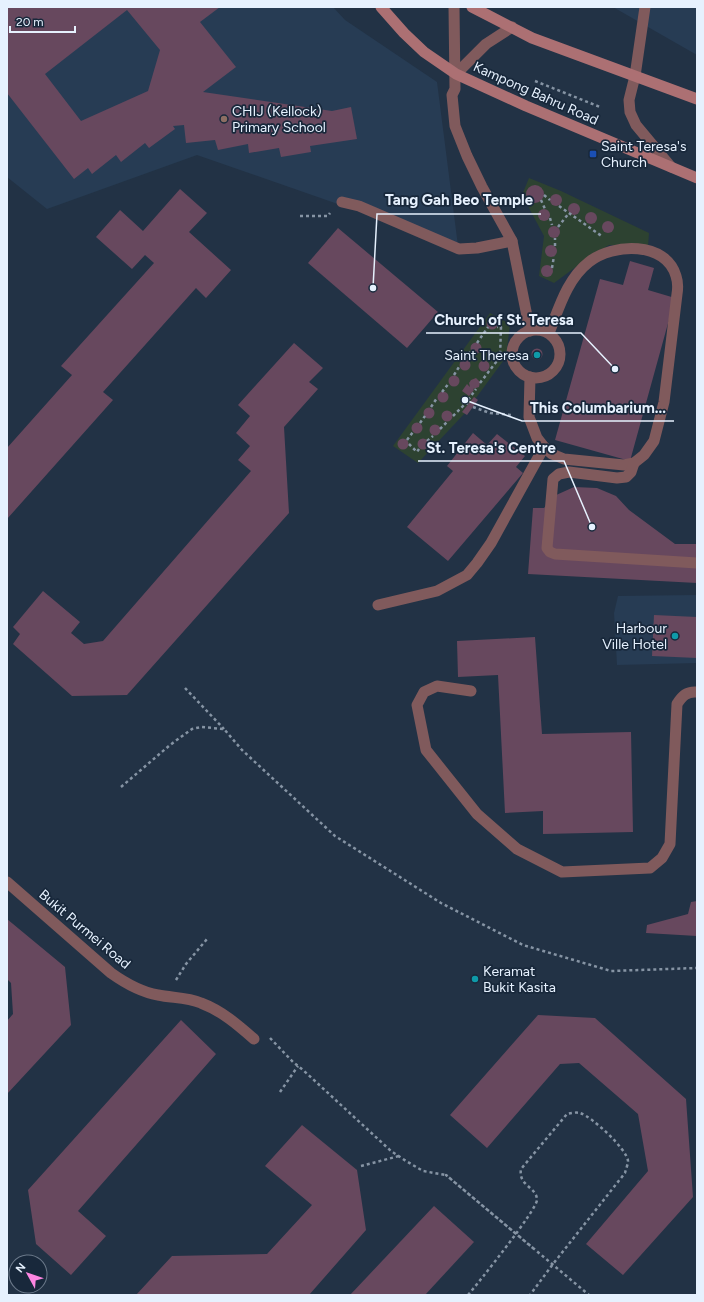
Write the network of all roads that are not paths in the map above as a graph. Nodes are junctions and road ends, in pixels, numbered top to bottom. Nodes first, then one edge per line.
1 (381, 7) edge
2 (454, 7) edge
3 (472, 7) edge
4 (645, 7) edge
5 (512, 27) junction
6 (456, 74) junction
7 (635, 76) junction
8 (697, 99) edge
9 (671, 167) junction
10 (697, 178) edge
11 (342, 202) road end
12 (512, 241) junction
13 (530, 331) junction
14 (549, 333) junction
15 (530, 377) junction
16 (544, 447) junction
17 (634, 463) junction
18 (697, 563) edge
19 (378, 605) dead end
20 (471, 691) dead end
21 (697, 692) edge
22 (7, 882) edge
23 (254, 1039) dead end

1 - 6 main road, Kampong Bahru Road
2 - 6 street
3 - 5 main road
4 - 7 street
5 - 6 street
5 - 7 main road
6 - 9 main road, Kampong Bahru Road
6 - 12 street
7 - 8 main road
7 - 9 street
9 - 10 main road, Kampong Bahru Road
11 - 12 street
12 - 13 street
13 - 14 street
13 - 15 street
14 - 15 street
14 - 17 street
15 - 16 street
16 - 17 street
16 - 19 street
17 - 18 street
20 - 21 street
22 - 23 street, Bukit Purmei Road

